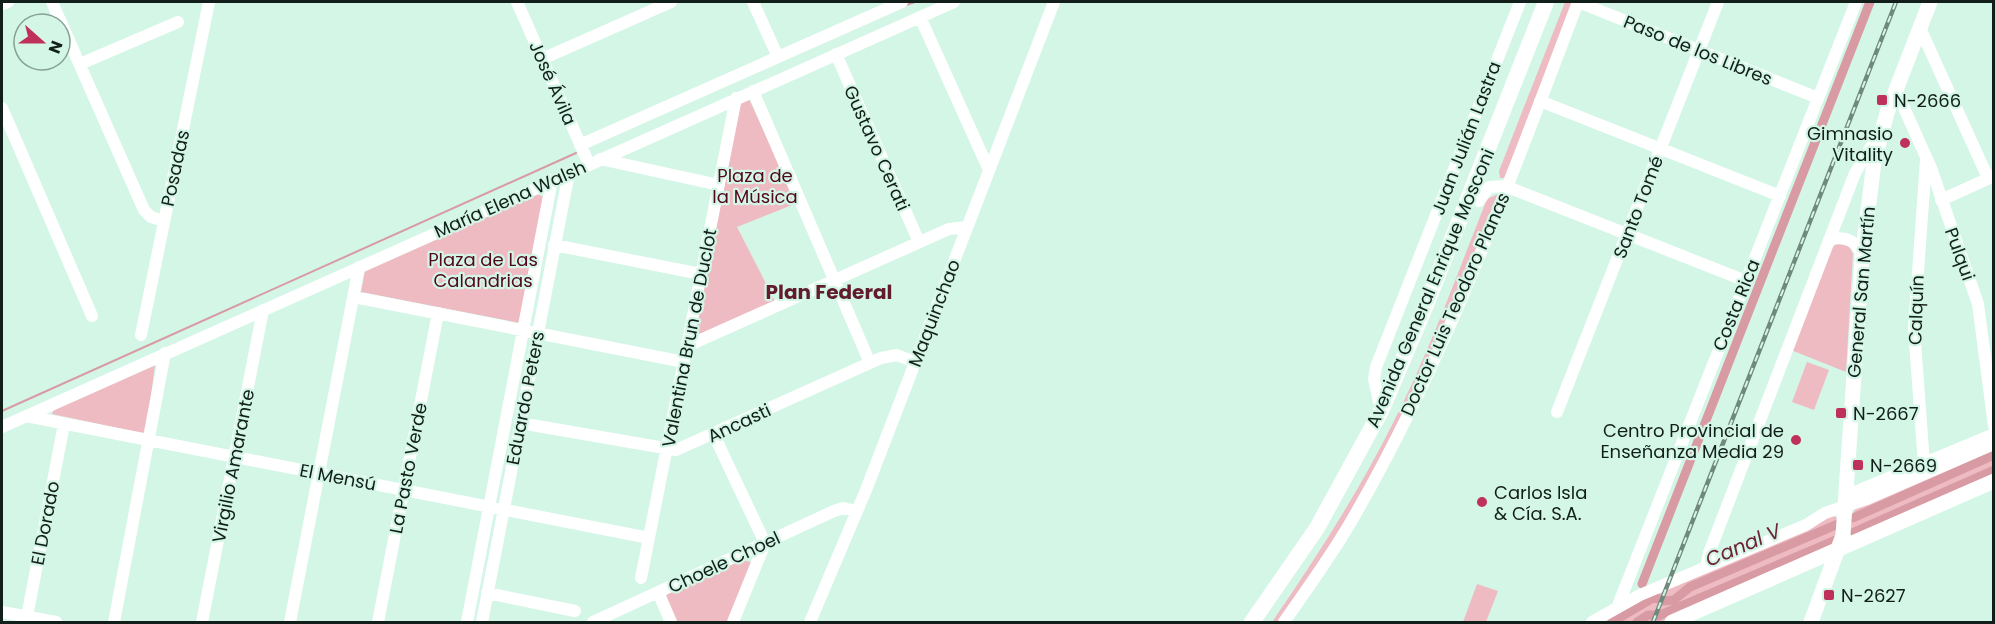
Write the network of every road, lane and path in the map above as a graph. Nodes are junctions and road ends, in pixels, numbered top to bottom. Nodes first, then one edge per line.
1 (8, 2) edge
2 (52, 2) edge
3 (209, 2) edge
4 (517, 2) edge
5 (671, 2) edge
6 (753, 2) edge
7 (902, 2) edge
8 (954, 2) edge
9 (1054, 2) edge
10 (1520, 2) edge
11 (1546, 2) edge
12 (1557, 2) edge
13 (1578, 2) edge
14 (1718, 2) edge
15 (1856, 2) edge
16 (1930, 2) edge
17 (2, 4) edge
18 (920, 16) junction
19 (178, 21) dead end
20 (1920, 28) junction
21 (1699, 50) junction
22 (836, 54) junction
23 (778, 57) junction
24 (542, 59) junction
25 (80, 64) junction
26 (1896, 90) junction
27 (753, 91) junction
28 (736, 98) junction
29 (1818, 98) junction
30 (1540, 101) junction
31 (2, 108) edge
32 (1882, 129) junction
33 (580, 145) junction
34 (1660, 148) junction
35 (1926, 156) junction
36 (594, 161) junction
37 (989, 170) junction
38 (569, 173) junction
39 (1991, 177) edge
40 (552, 180) junction
41 (719, 185) junction
42 (1507, 187) junction
43 (1779, 196) junction
44 (1941, 200) junction
45 (1479, 201) junction
46 (164, 220) junction
47 (967, 227) junction
48 (1627, 234) junction
49 (1829, 240) junction
50 (919, 242) junction
51 (554, 245) junction
52 (1862, 259) junction
53 (359, 267) junction
54 (701, 274) junction
55 (834, 280) junction
56 (1746, 281) junction
57 (354, 297) junction
58 (262, 310) junction
59 (438, 313) junction
60 (92, 316) dead end
61 (524, 331) junction
62 (537, 333) junction
63 (141, 335) dead end
64 (687, 346) junction
65 (165, 354) junction
66 (684, 362) junction
67 (915, 362) junction
68 (870, 363) junction
69 (1381, 411) junction
70 (1557, 412) dead end
71 (27, 416) junction
72 (520, 423) junction
73 (64, 424) junction
74 (1994, 426) edge
75 (2, 427) edge
76 (1994, 434) edge
77 (714, 435) junction
78 (149, 441) junction
79 (1994, 444) edge
80 (667, 450) junction
81 (235, 457) junction
82 (1924, 464) junction
83 (319, 474) junction
84 (1994, 481) edge
85 (404, 490) junction
86 (1845, 501) junction
87 (490, 507) junction
88 (503, 510) junction
89 (856, 511) junction
90 (649, 538) junction
91 (765, 543) junction
92 (1840, 548) junction
93 (1813, 560) junction
94 (1706, 567) junction
95 (642, 578) dead end
96 (1828, 580) junction
97 (658, 592) junction
98 (487, 593) junction
99 (1617, 608) junction
100 (575, 611) dead end
101 (2, 612) edge
102 (26, 620) edge
103 (56, 622) edge
104 (114, 622) edge
105 (202, 622) edge
106 (290, 622) edge
107 (378, 622) edge
108 (468, 622) edge
109 (482, 622) edge
110 (596, 622) edge
111 (671, 622) edge
112 (733, 622) edge
113 (810, 622) edge
114 (1252, 622) edge
115 (1265, 622) edge
116 (1284, 622) edge
117 (1592, 622) edge
118 (1672, 622) edge
119 (1811, 622) edge

1 - 17 street
2 - 25 street
3 - 46 street, Posadas
4 - 24 street, José Ávila
5 - 24 street
6 - 23 street
7 - 23 street, María Elena Walsh
8 - 18 street, María Elena Walsh
9 - 37 street, Maquinchao
10 - 69 street, Juan Julián Lastra
11 - 69 highway, Avenida General Enrique Mosconi
12 - 45 highway, Avenida General Enrique Mosconi
13 - 21 street, Paso de los Libres
13 - 30 street, Doctor Luis Teodoro Planas
14 - 21 street, Santo Tomé
15 - 29 street, Costa Rica
16 - 20 main road, General San Martín
18 - 22 street, María Elena Walsh
18 - 37 street
19 - 25 street
20 - 26 main road, General San Martín
20 - 39 street
21 - 29 street, Paso de los Libres
21 - 34 street, Santo Tomé
22 - 27 street, María Elena Walsh
22 - 50 street, Gustavo Cerati
23 - 33 street, María Elena Walsh
24 - 33 street, José Ávila
25 - 46 street
26 - 32 main road, General San Martín
26 - 35 street, Pulqui
27 - 28 street, María Elena Walsh
27 - 55 street
28 - 36 street, María Elena Walsh
28 - 41 street, Valentina Brun de Duclot
29 - 43 street, Costa Rica
30 - 34 street
30 - 42 street, Doctor Luis Teodoro Planas
31 - 60 street
32 - 49 street
32 - 52 main road, General San Martín
33 - 36 street, José Ávila
34 - 43 street
34 - 48 street, Santo Tomé
35 - 44 street, Pulqui
35 - 82 street, Calquín
36 - 38 street, María Elena Walsh
36 - 41 street
37 - 47 street, Maquinchao
38 - 40 street, María Elena Walsh
38 - 51 street, Eduardo Peters
39 - 44 street
40 - 53 street, María Elena Walsh
40 - 61 street, Eduardo Peters
41 - 54 street, Valentina Brun de Duclot
42 - 45 street
42 - 48 street
42 - 116 street, Doctor Luis Teodoro Planas
43 - 56 street, Costa Rica
44 - 74 street, Pulqui
45 - 115 highway, Avenida General Enrique Mosconi
46 - 63 street, Posadas
47 - 50 street
47 - 67 street, Maquinchao
48 - 56 street
48 - 70 street, Santo Tomé
49 - 52 street
49 - 94 street
50 - 55 street
51 - 54 street
51 - 62 street, Eduardo Peters
52 - 86 main road, General San Martín
53 - 57 street
53 - 58 street, María Elena Walsh
54 - 64 street, Valentina Brun de Duclot
55 - 64 street
55 - 68 street
56 - 99 street, Costa Rica
57 - 59 street
57 - 83 street
58 - 65 street, María Elena Walsh
58 - 81 street, Virgilio Amarante
59 - 61 street
59 - 85 street, La Pasto Verde
61 - 62 street
61 - 87 street, Eduardo Peters
62 - 66 street
62 - 72 street, Eduardo Peters
64 - 66 street, Valentina Brun de Duclot
65 - 71 street, María Elena Walsh
65 - 78 street
66 - 80 street, Valentina Brun de Duclot
67 - 68 street, Ancasti
67 - 89 street, Maquinchao
68 - 77 street, Ancasti
69 - 114 highway, Avenida General Enrique Mosconi
71 - 73 street, El Mensú
71 - 75 street, María Elena Walsh
72 - 80 street, Ancasti
72 - 88 street, Eduardo Peters
73 - 78 street, El Mensú
73 - 102 street, El Dorado
76 - 82 street
77 - 80 street, Ancasti
77 - 91 street
78 - 81 street, El Mensú
78 - 104 street
79 - 86 street
80 - 90 street, Valentina Brun de Duclot
81 - 83 street, El Mensú
81 - 105 street, Virgilio Amarante
82 - 86 street
83 - 85 street, El Mensú
83 - 106 street
84 - 92 main road
85 - 87 street, El Mensú
85 - 107 street, La Pasto Verde
86 - 92 main road, General San Martín
86 - 94 street
87 - 88 street, El Mensú
87 - 108 street, Eduardo Peters
88 - 90 street, El Mensú
88 - 98 street, Eduardo Peters
89 - 91 street, Choele Choel
89 - 113 street, Maquinchao
90 - 95 street, Valentina Brun de Duclot
91 - 97 street, Choele Choel
91 - 112 street
92 - 93 main road
92 - 96 main road, General San Martín
93 - 96 main road
93 - 118 main road
94 - 99 street
96 - 119 main road, General San Martín
97 - 110 street, Choele Choel
97 - 111 street
98 - 100 street
98 - 109 street, Eduardo Peters
99 - 117 street
101 - 102 street
102 - 103 street

